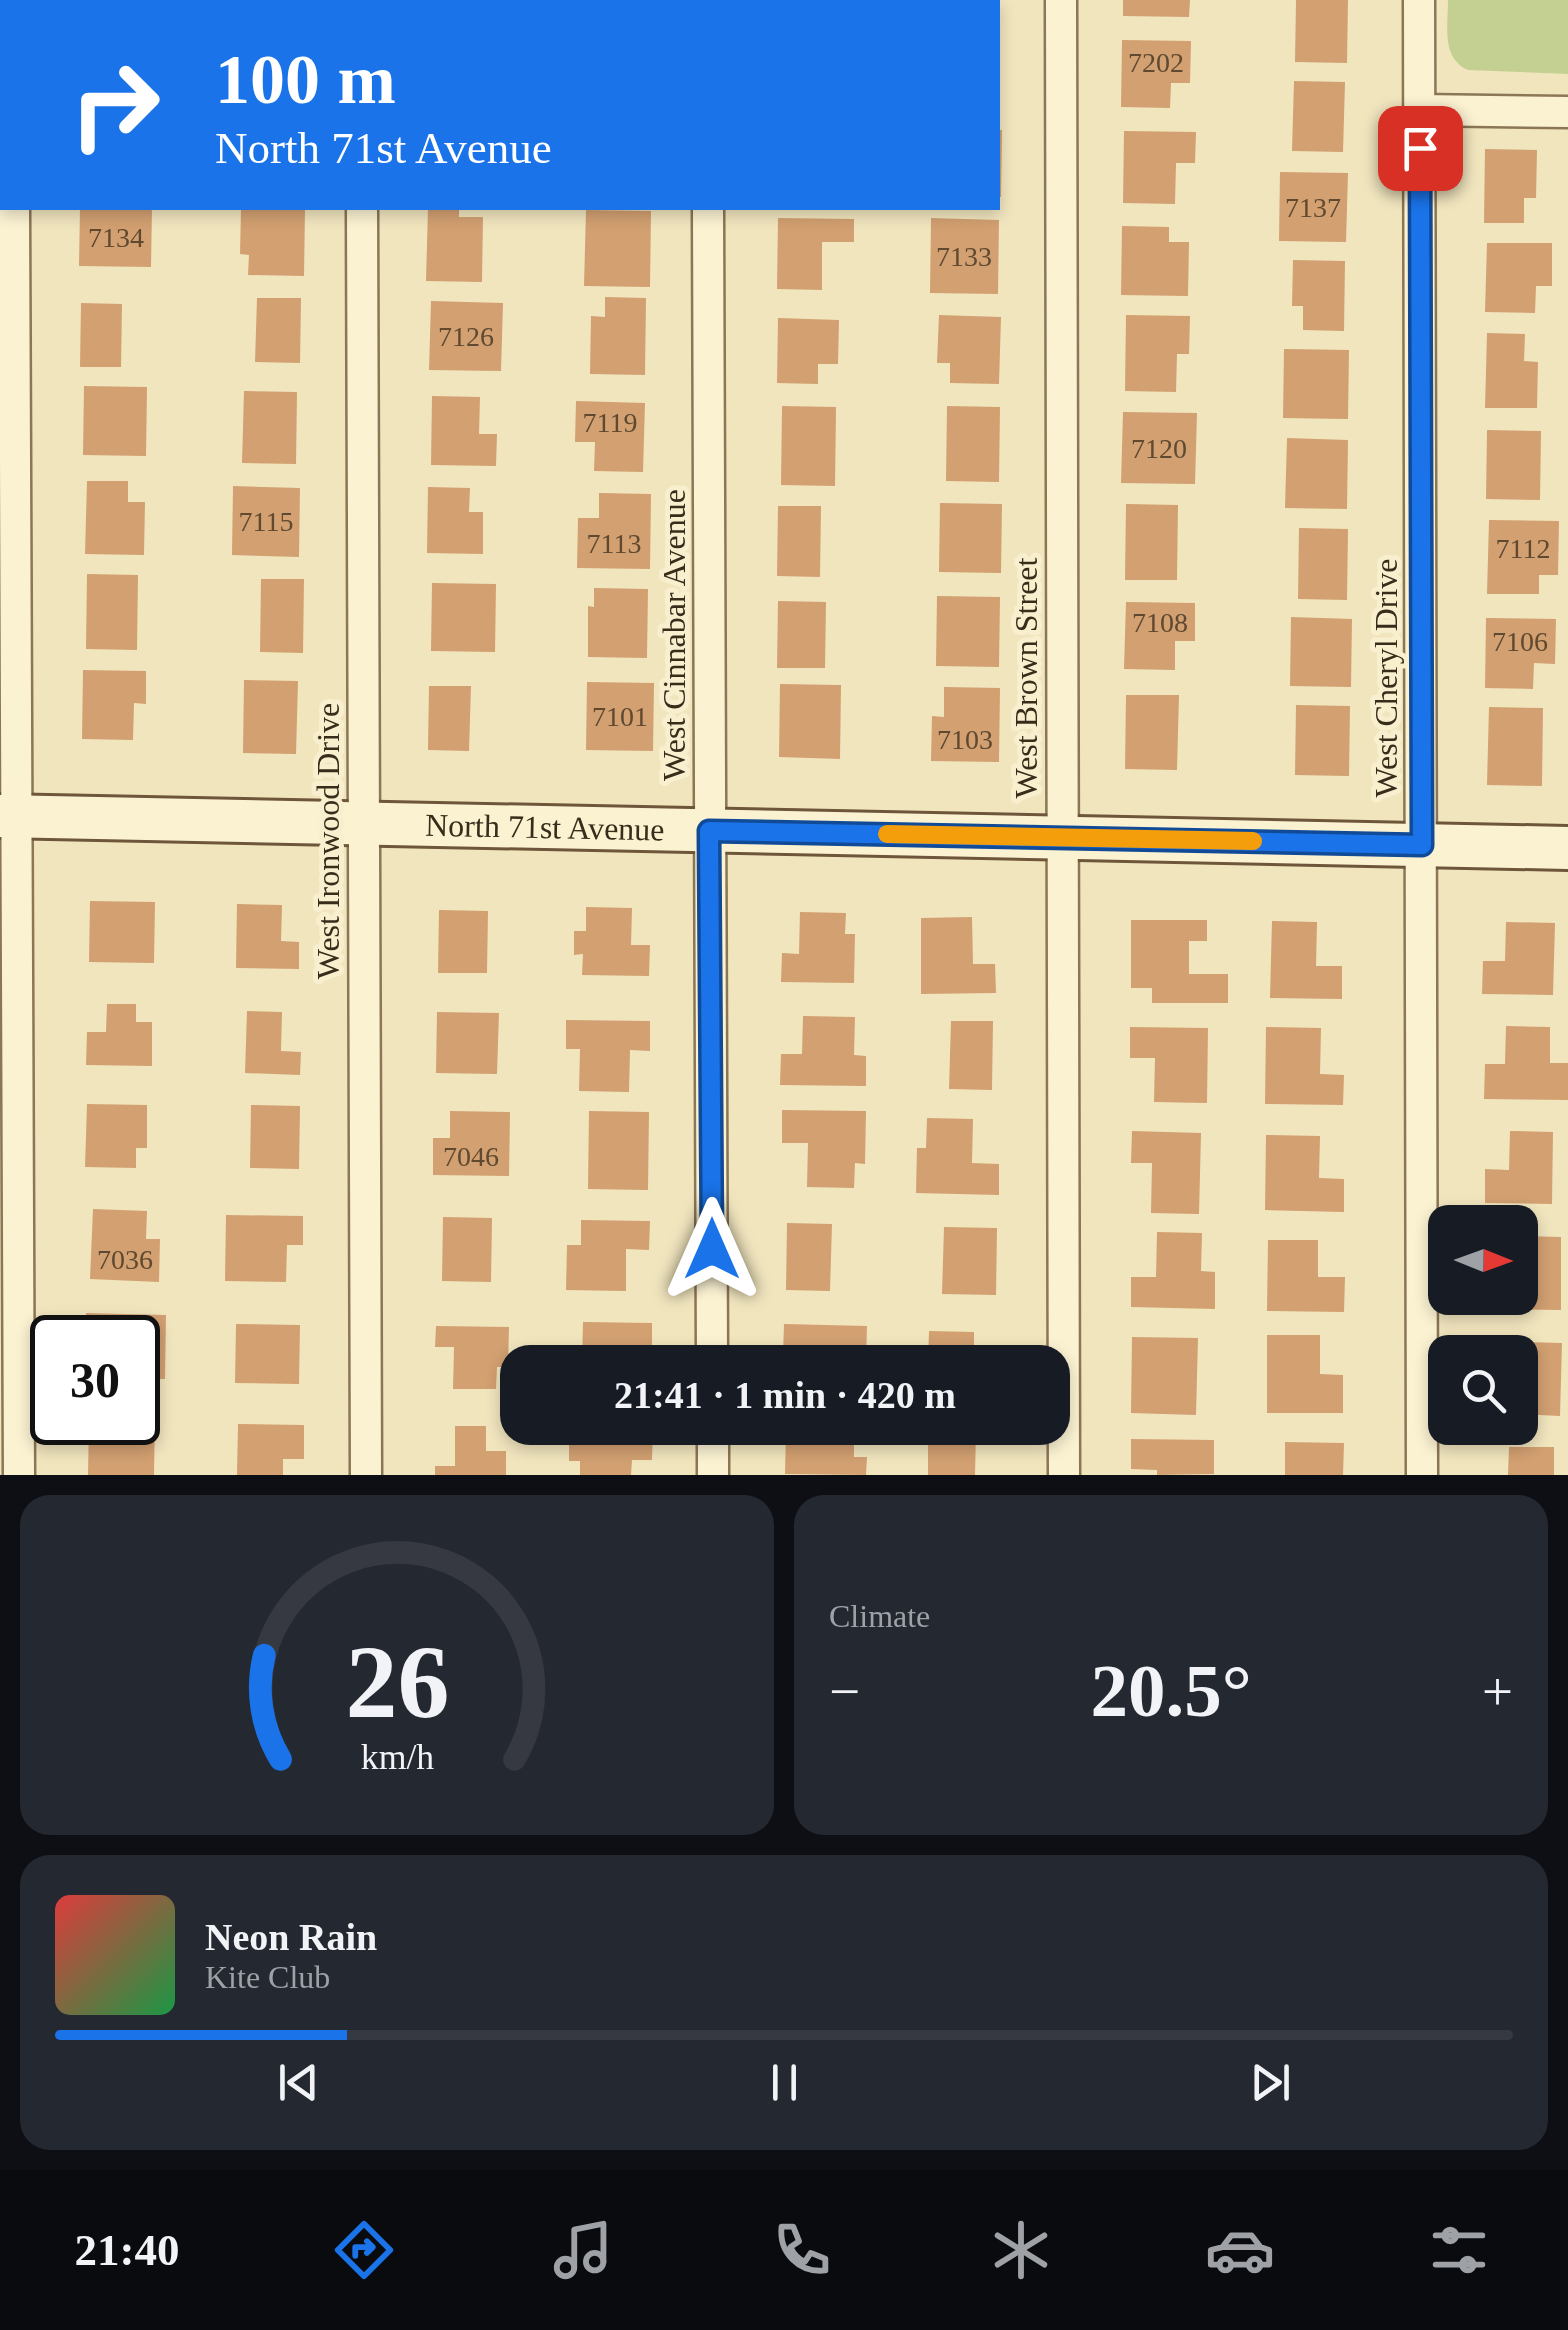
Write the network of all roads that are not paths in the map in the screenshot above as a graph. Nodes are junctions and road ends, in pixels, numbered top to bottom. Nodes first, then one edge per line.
1 (1061, 0) edge
2 (1419, 0) edge
3 (1420, 110) junction
4 (1568, 112) edge
5 (14, 210) edge
6 (362, 210) edge
7 (708, 210) edge
8 (8, 816) edge
9 (363, 824) junction
10 (709, 831) junction
11 (1061, 837) junction
12 (1422, 845) junction
13 (1568, 848) edge
14 (712, 1345) edge
15 (713, 1445) edge
16 (19, 1475) edge
17 (366, 1475) edge
18 (713, 1475) edge
19 (1064, 1475) edge
20 (1422, 1475) edge

1 - 11 street, West Brown Street
2 - 3 street, West Cheryl Drive
3 - 4 street
3 - 12 street, West Cheryl Drive
5 - 8 street
6 - 9 street, West Ironwood Drive
7 - 10 street, West Cinnabar Avenue
8 - 9 street, North 71st Avenue
8 - 16 street
9 - 10 street, North 71st Avenue
9 - 17 street, West Ironwood Drive
10 - 11 street, North 71st Avenue
10 - 14 street, West Cinnabar Avenue
11 - 12 street, North 71st Avenue
11 - 19 street, West Brown Street
12 - 13 street, North 71st Avenue
12 - 20 street, West Cheryl Drive
15 - 18 street

